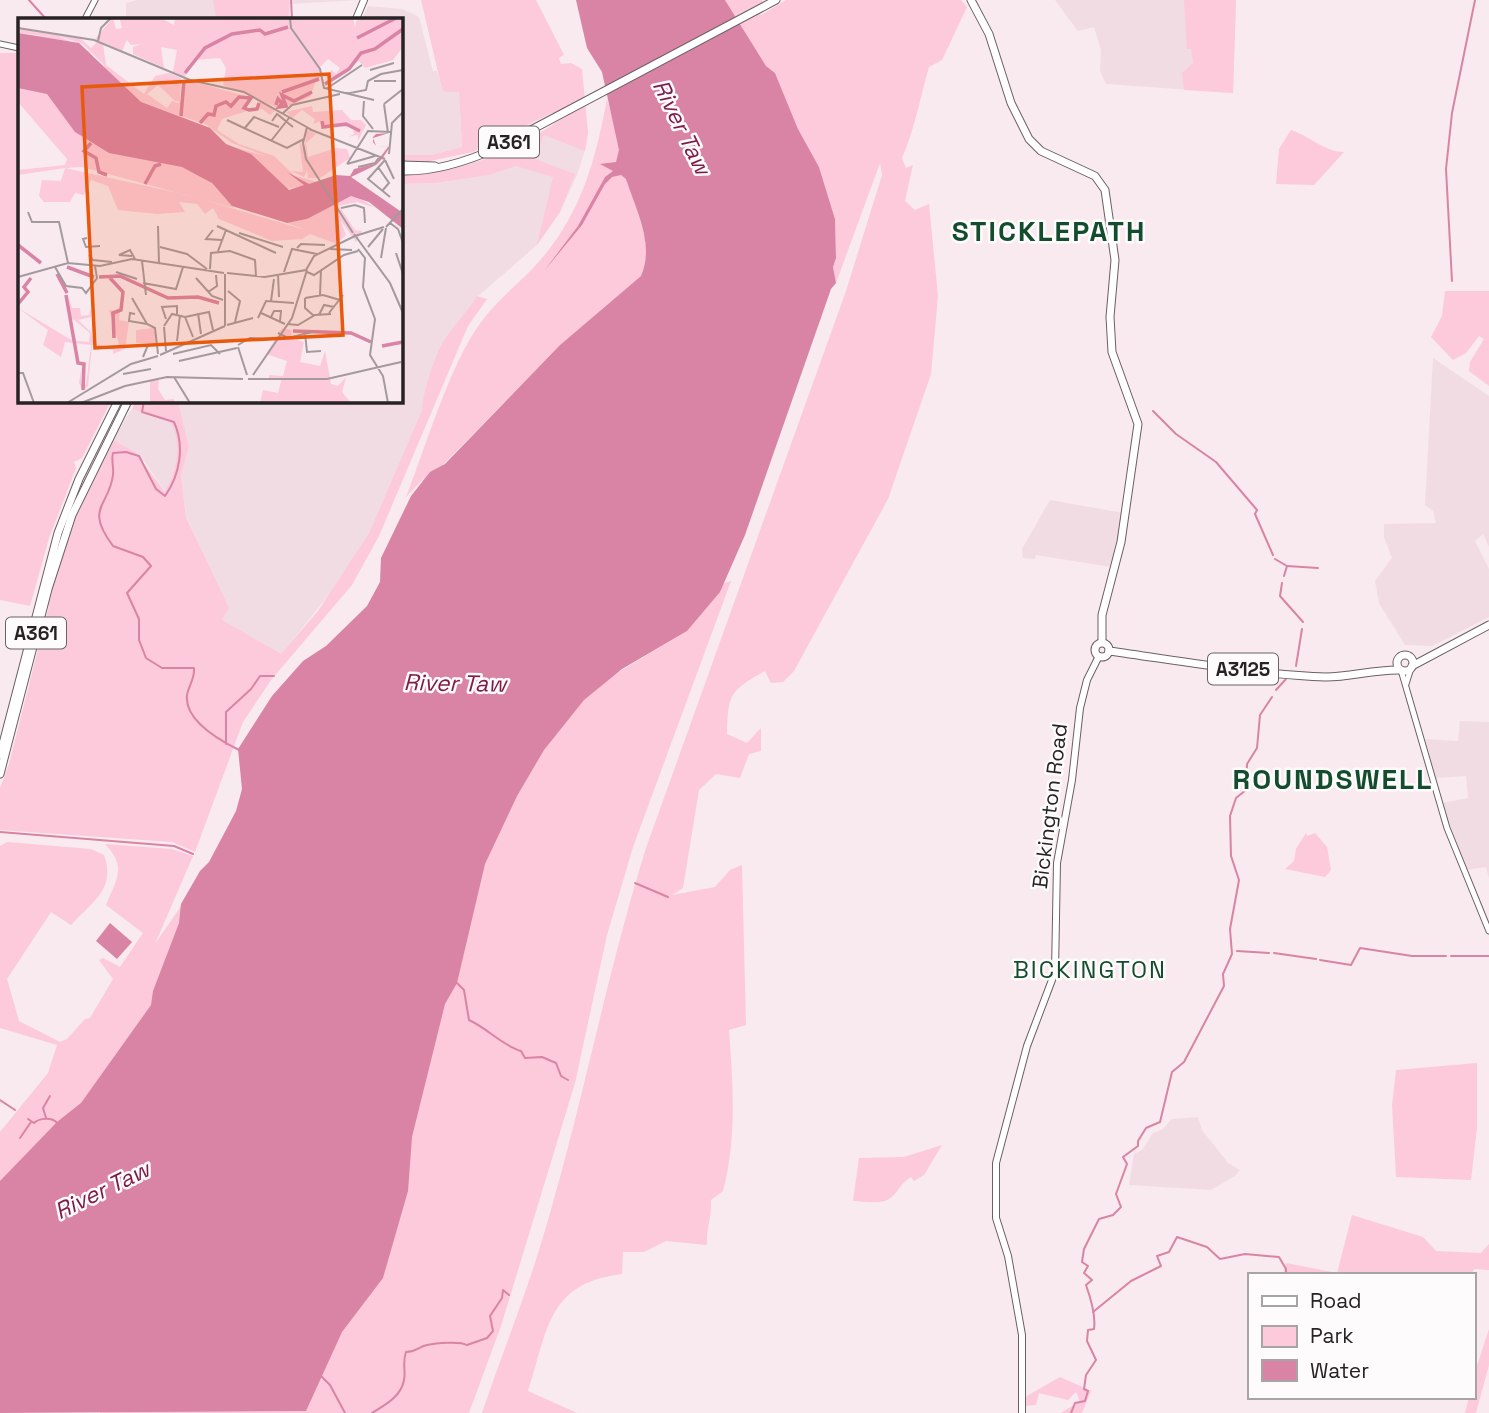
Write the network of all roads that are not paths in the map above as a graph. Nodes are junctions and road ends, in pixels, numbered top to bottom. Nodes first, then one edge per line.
1 (95, 0) edge
2 (364, 0) edge
3 (775, 0) edge
4 (971, 0) edge
5 (86, 18) edge
6 (356, 18) edge
7 (402, 165) edge
8 (436, 166) junction
9 (402, 171) edge
10 (118, 402) edge
11 (128, 402) edge
12 (1489, 625) edge
13 (1102, 642) junction
14 (1109, 651) junction
15 (1431, 653) junction
16 (1099, 656) junction
17 (1410, 656) junction
18 (1397, 660) junction
19 (1411, 667) junction
20 (1378, 670) junction
21 (1401, 670) junction
22 (1406, 684) junction
23 (0, 755) edge
24 (0, 774) edge
25 (1489, 931) edge
26 (1022, 1413) edge

1 - 5 street
2 - 6 main road
3 - 8 main road, A361
4 - 13 main road
7 - 8 main road, A361
8 - 9 main road, A361
10 - 23 main road, A361
11 - 24 main road, A361
12 - 15 main road, A3125
13 - 14 main road
13 - 16 main road
14 - 16 main road
14 - 20 main road, A3125
15 - 17 main road, A3125
15 - 19 main road, A3125
16 - 26 main road, Bickington Road
17 - 18 main road, A3125
17 - 19 main road
18 - 20 main road, A3125
18 - 21 main road
19 - 21 main road, A3125
19 - 22 street
20 - 21 main road, A3125
21 - 22 street
22 - 25 street

